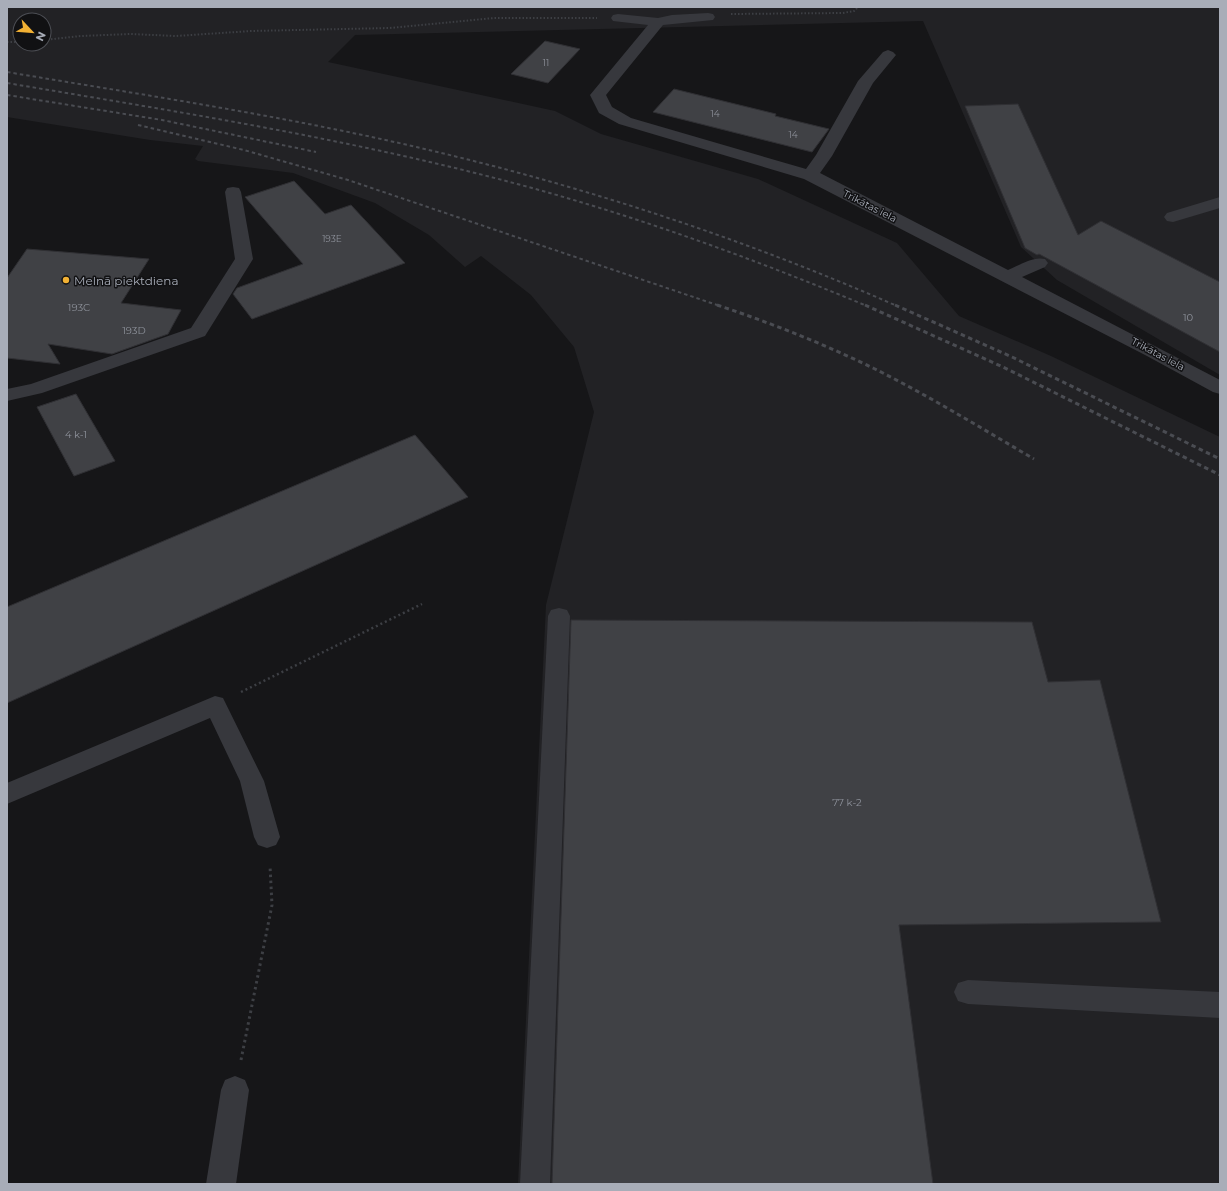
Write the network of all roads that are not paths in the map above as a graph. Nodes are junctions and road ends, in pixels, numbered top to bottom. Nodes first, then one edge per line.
1 (618, 18) road end
2 (658, 22) junction
3 (704, 22) road end
4 (888, 55) dead end
5 (810, 175) junction
6 (233, 192) dead end
7 (1220, 202) edge
8 (1173, 217) dead end
9 (1039, 263) dead end
10 (1007, 277) junction
11 (1220, 388) edge
12 (7, 395) edge
13 (559, 616) dead end
14 (7, 794) edge
15 (268, 837) road end
16 (968, 992) dead end
17 (1220, 1005) edge
18 (235, 1090) road end
19 (221, 1184) edge
20 (535, 1184) edge

1 - 2 street
2 - 3 street
2 - 5 street, Trikātas iela
4 - 5 street
5 - 10 street, Trikātas iela
6 - 12 street
7 - 8 street
9 - 10 street
10 - 11 street, Trikātas iela
13 - 20 street
14 - 15 street
16 - 17 street
18 - 19 street

